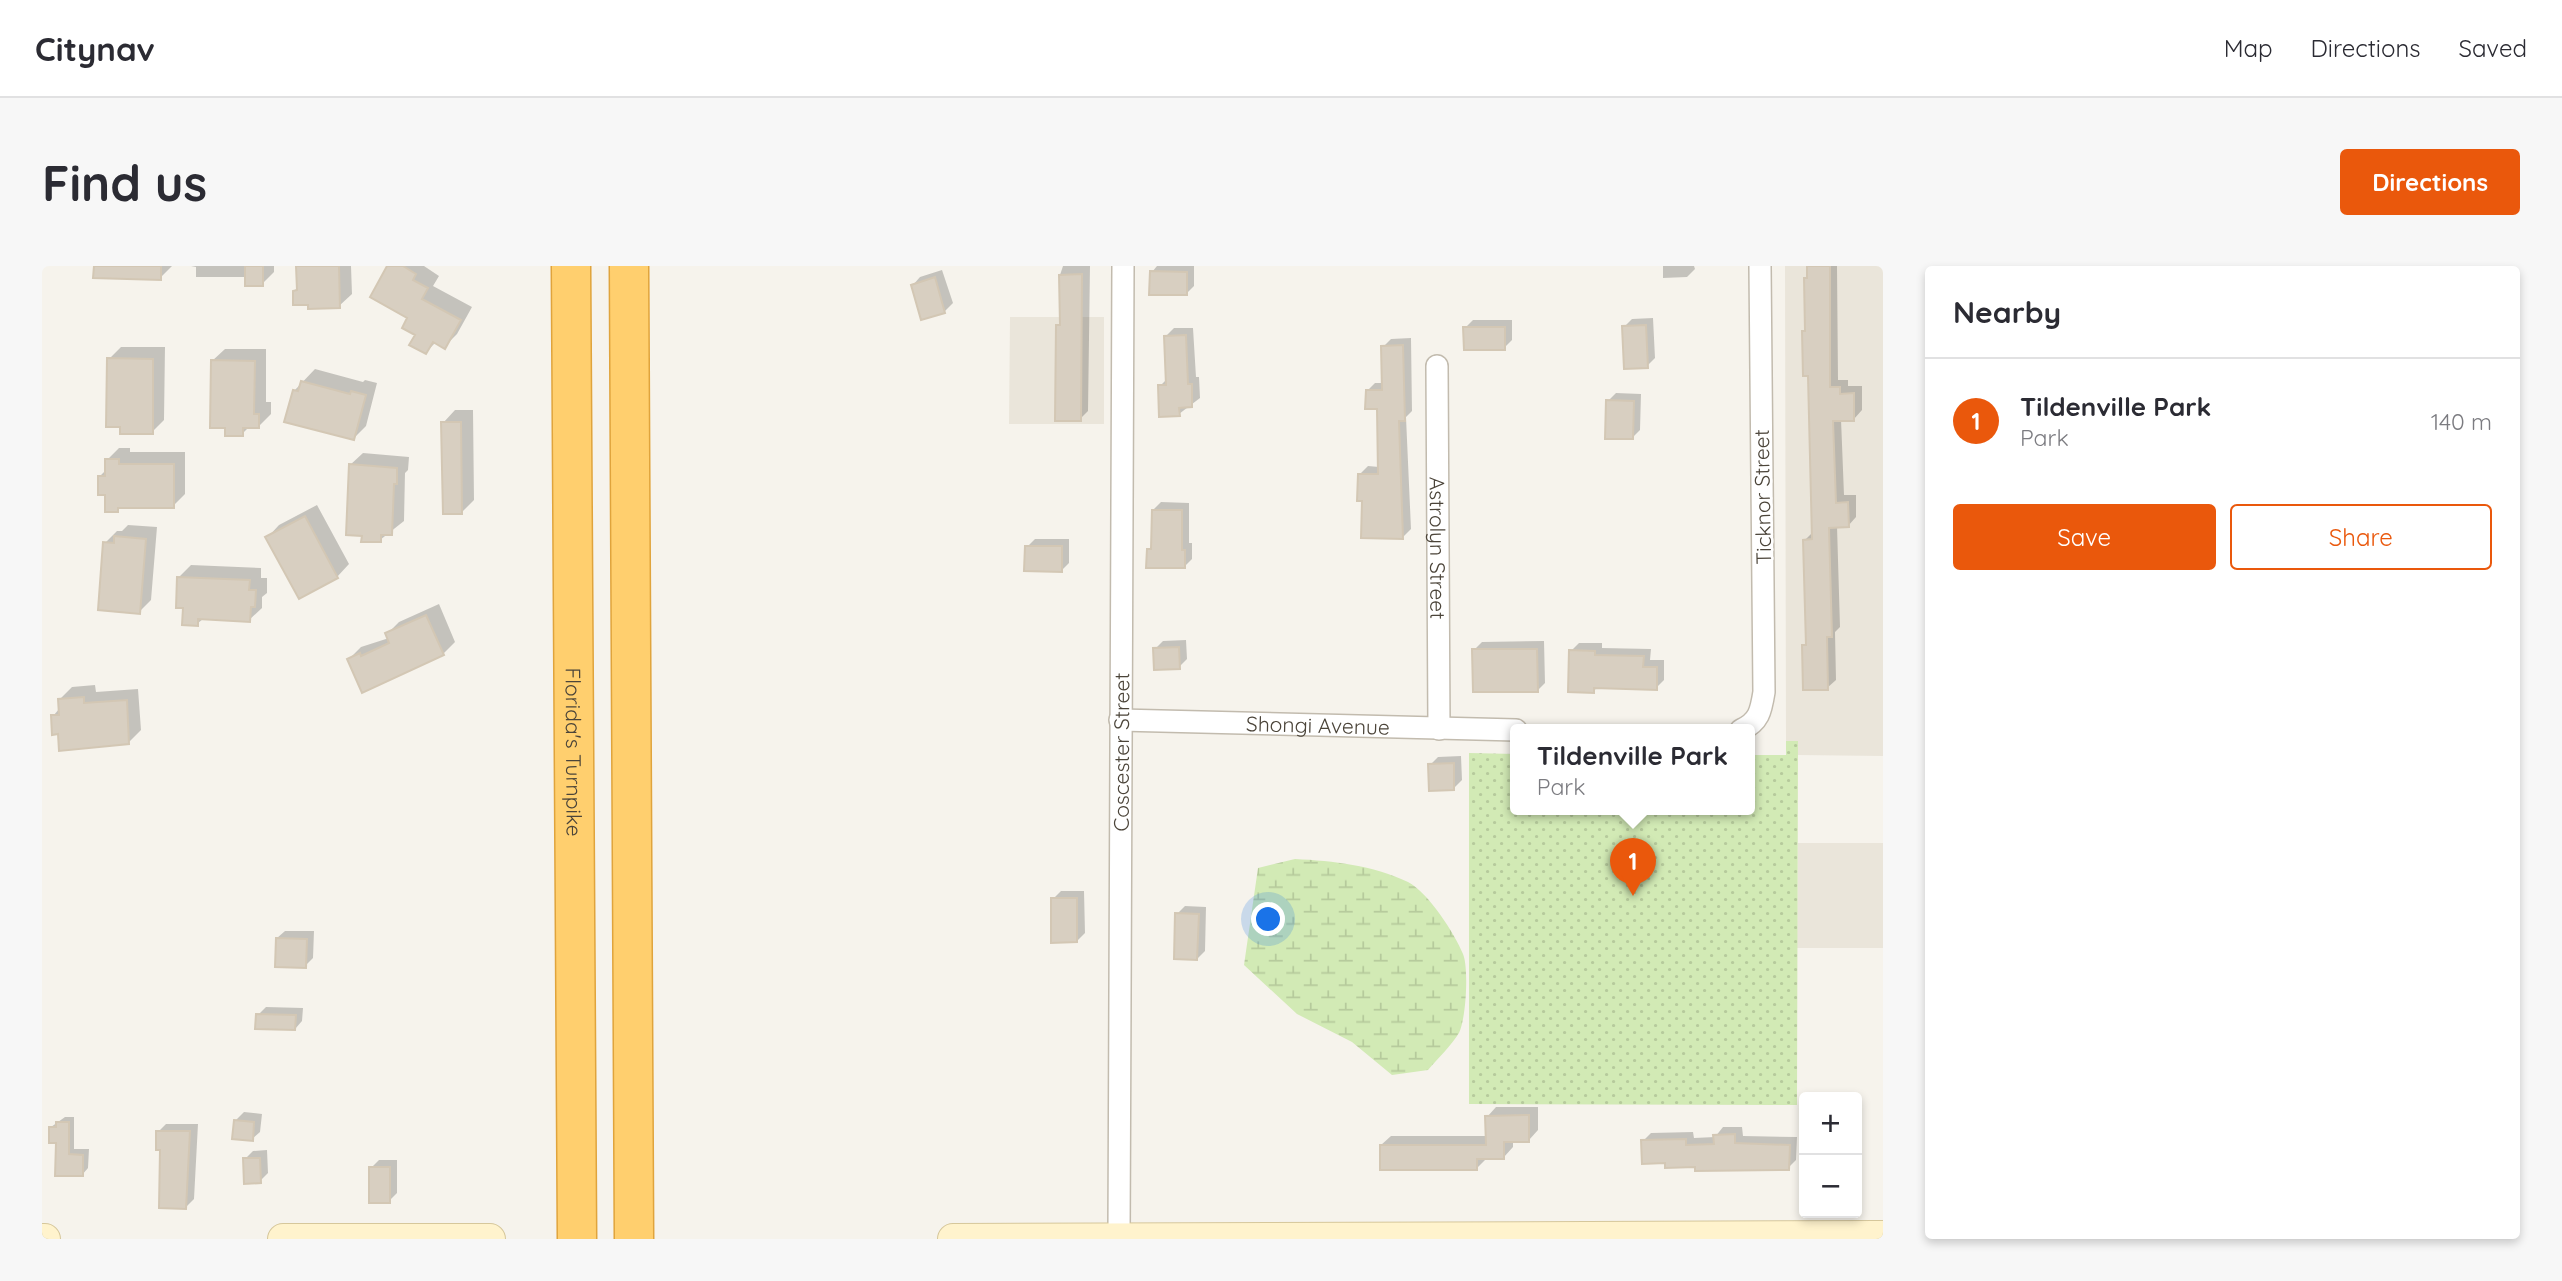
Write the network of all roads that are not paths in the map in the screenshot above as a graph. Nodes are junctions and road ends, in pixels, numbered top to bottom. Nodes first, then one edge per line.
1 (571, 266) edge
2 (629, 266) edge
3 (1123, 266) edge
4 (1760, 266) edge
5 (1437, 366) dead end
6 (1120, 720) junction
7 (1750, 724) edge
8 (1439, 730) junction
9 (1510, 730) edge
10 (1883, 1236) edge
11 (1119, 1238) edge
12 (283, 1239) edge
13 (490, 1239) edge
14 (577, 1239) edge
15 (634, 1239) edge
16 (953, 1239) edge

1 - 14 highway, Florida's Turnpike
2 - 15 highway
3 - 6 street, Coscester Street
4 - 7 street, Ticknor Street
5 - 8 street, Astrolyn Street
6 - 8 street, Shongi Avenue
6 - 11 street, Coscester Street
8 - 9 street, Shongi Avenue
10 - 11 main road
11 - 16 main road
12 - 13 main road

